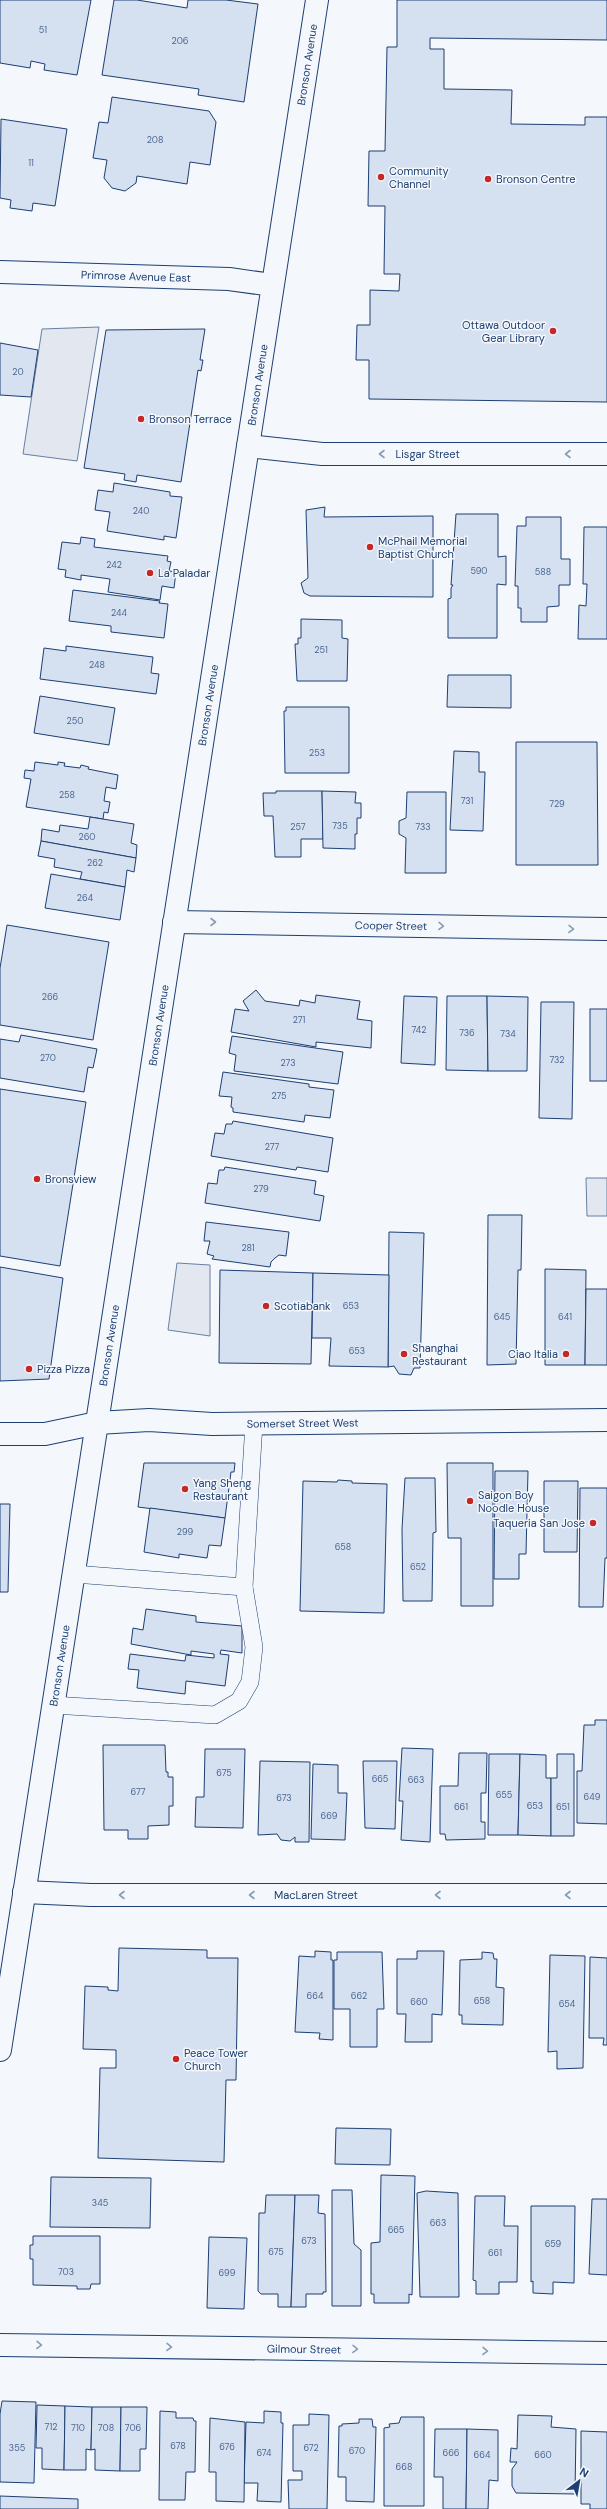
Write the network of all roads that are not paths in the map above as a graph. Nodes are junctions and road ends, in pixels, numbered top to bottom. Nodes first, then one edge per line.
1 (317, 0) edge
2 (0, 272) edge
3 (272, 285) junction
4 (248, 446) junction
5 (607, 454) edge
6 (174, 922) junction
7 (607, 929) edge
8 (607, 1420) edge
9 (97, 1423) junction
10 (254, 1423) junction
11 (0, 1434) edge
12 (74, 1574) junction
13 (244, 1587) junction
14 (53, 1705) junction
15 (24, 1892) junction
16 (607, 1895) edge
17 (0, 2050) edge
18 (0, 2345) edge
19 (607, 2353) edge

1 - 3 main road, Bronson Avenue
2 - 3 main road, Primrose Avenue East
3 - 4 main road, Bronson Avenue
5 -> 4 main road, Lisgar Street
4 - 6 main road, Bronson Avenue
6 -> 7 main road, Cooper Street
6 - 9 main road, Bronson Avenue
8 - 10 main road, Somerset Street West
9 - 10 main road, Somerset Street West
9 - 11 main road, Somerset Street West
9 - 12 main road, Bronson Avenue
10 - 13 lane
12 - 13 lane
12 - 14 main road, Bronson Avenue
13 - 14 lane
14 - 15 main road, Bronson Avenue
16 -> 15 main road, MacLaren Street
15 - 17 main road, Bronson Avenue
18 -> 19 main road, Gilmour Street

